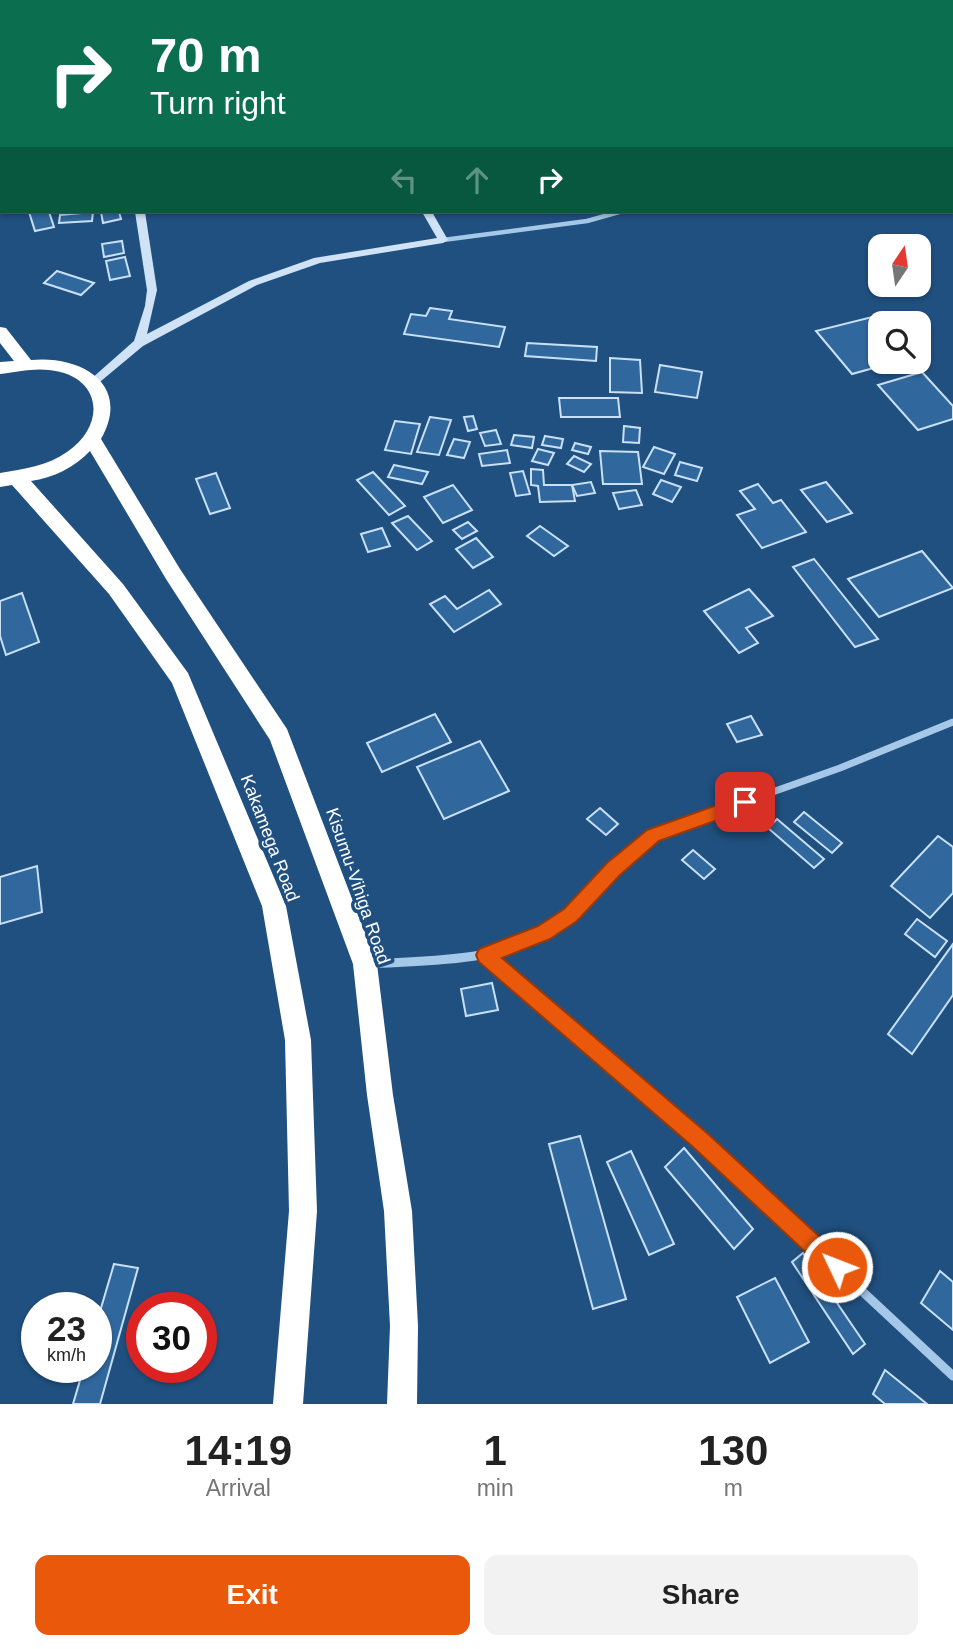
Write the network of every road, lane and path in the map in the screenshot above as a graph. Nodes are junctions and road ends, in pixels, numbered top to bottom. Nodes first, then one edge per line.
1 (140, 214) edge
2 (429, 214) edge
3 (612, 214) edge
4 (443, 240) junction
5 (0, 332) edge
6 (139, 343) junction
7 (25, 363) junction
8 (0, 368) edge
9 (95, 382) junction
10 (93, 440) junction
11 (9, 480) edge
12 (953, 722) edge
13 (485, 955) junction
14 (365, 964) junction
15 (953, 1376) edge
16 (288, 1404) edge
17 (402, 1404) edge

1 - 6 street
2 - 4 street
3 - 4 street
4 - 6 street
5 - 7 highway
6 - 9 street
7 - 8 highway
7 - 9 highway
9 - 10 highway
10 - 11 highway
10 - 14 highway, Kisumu-Vihiga Road
11 - 16 highway, Kakamega Road
12 - 13 street
13 - 14 street
13 - 15 street
14 - 17 highway, Kisumu-Vihiga Road

